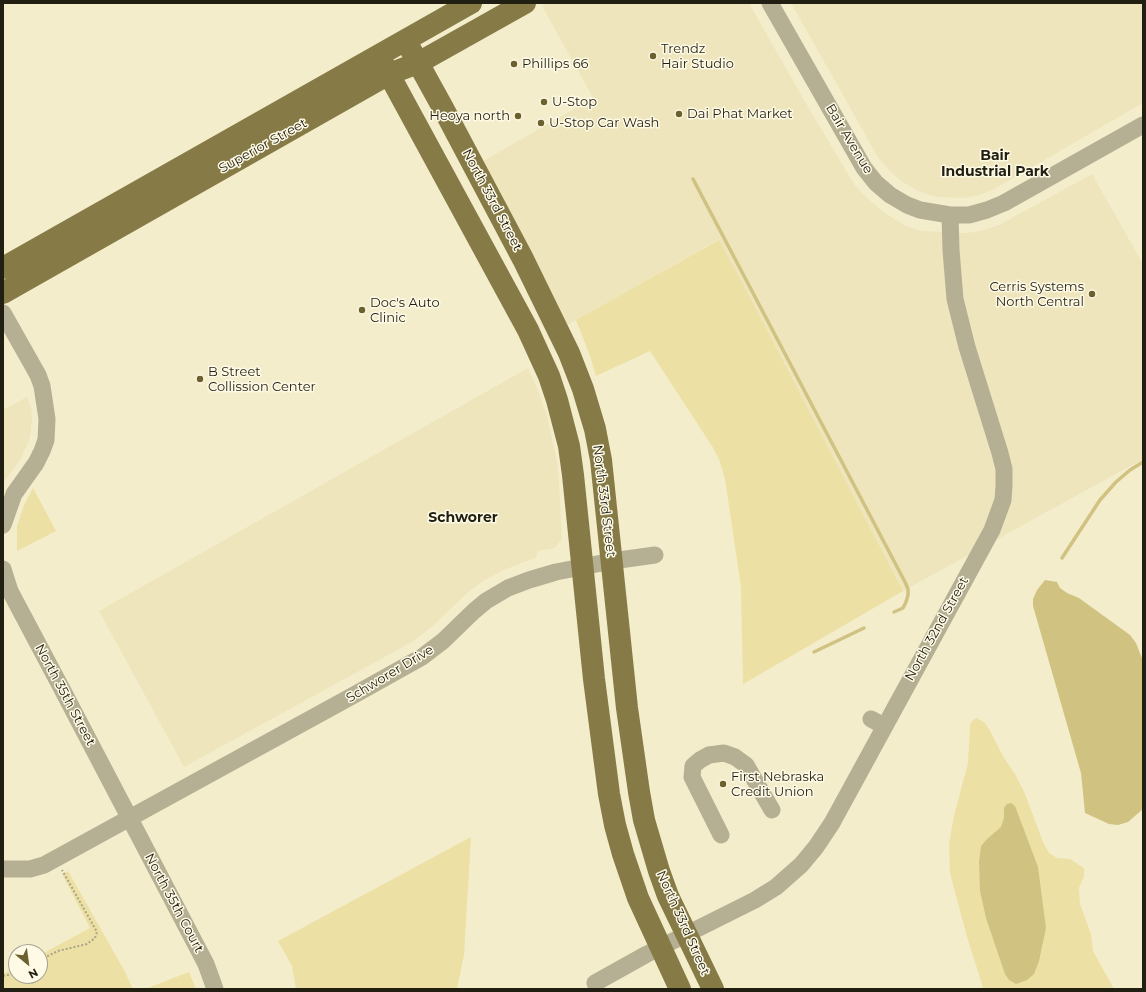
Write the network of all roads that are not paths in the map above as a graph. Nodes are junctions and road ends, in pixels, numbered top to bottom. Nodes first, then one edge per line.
1 (471, 3) edge
2 (525, 3) edge
3 (770, 3) edge
4 (406, 41) junction
5 (418, 63) junction
6 (384, 65) junction
7 (1143, 125) edge
8 (950, 215) junction
9 (3, 268) edge
10 (496, 272) junction
11 (3, 293) edge
12 (549, 312) junction
13 (3, 313) edge
14 (3, 525) edge
15 (655, 555) dead end
16 (612, 561) junction
17 (582, 566) junction
18 (4, 576) edge
19 (772, 810) dead end
20 (130, 818) junction
21 (721, 835) dead end
22 (6, 868) edge
23 (686, 935) junction
24 (660, 948) junction
25 (595, 983) dead end
26 (215, 989) edge
27 (680, 989) edge
28 (713, 989) edge

1 - 4 main road, Superior Street
2 - 5 main road, Superior Street
3 - 8 street, Bair Avenue
4 - 5 main road, North 33rd Street
4 - 6 main road, Superior Street
5 - 6 main road, Superior Street
5 - 12 main road, North 33rd Street
6 - 9 main road, Superior Street
6 - 10 main road
6 - 11 main road, Superior Street
7 - 8 street, Bair Avenue
8 - 23 street, North 32nd Street
10 - 12 main road
10 - 17 main road
12 - 16 main road, North 33rd Street
13 - 14 street
15 - 16 street, Schworer Drive
16 - 17 street, Schworer Drive
16 - 23 main road, North 33rd Street
17 - 20 street, Schworer Drive
17 - 24 main road
18 - 20 street, North 35th Street
19 - 21 street
20 - 22 street, Schworer Drive
20 - 26 street, North 35th Court
23 - 24 street, North 32nd Street
23 - 28 main road, North 33rd Street
24 - 25 street, North 32nd Street
24 - 27 main road

